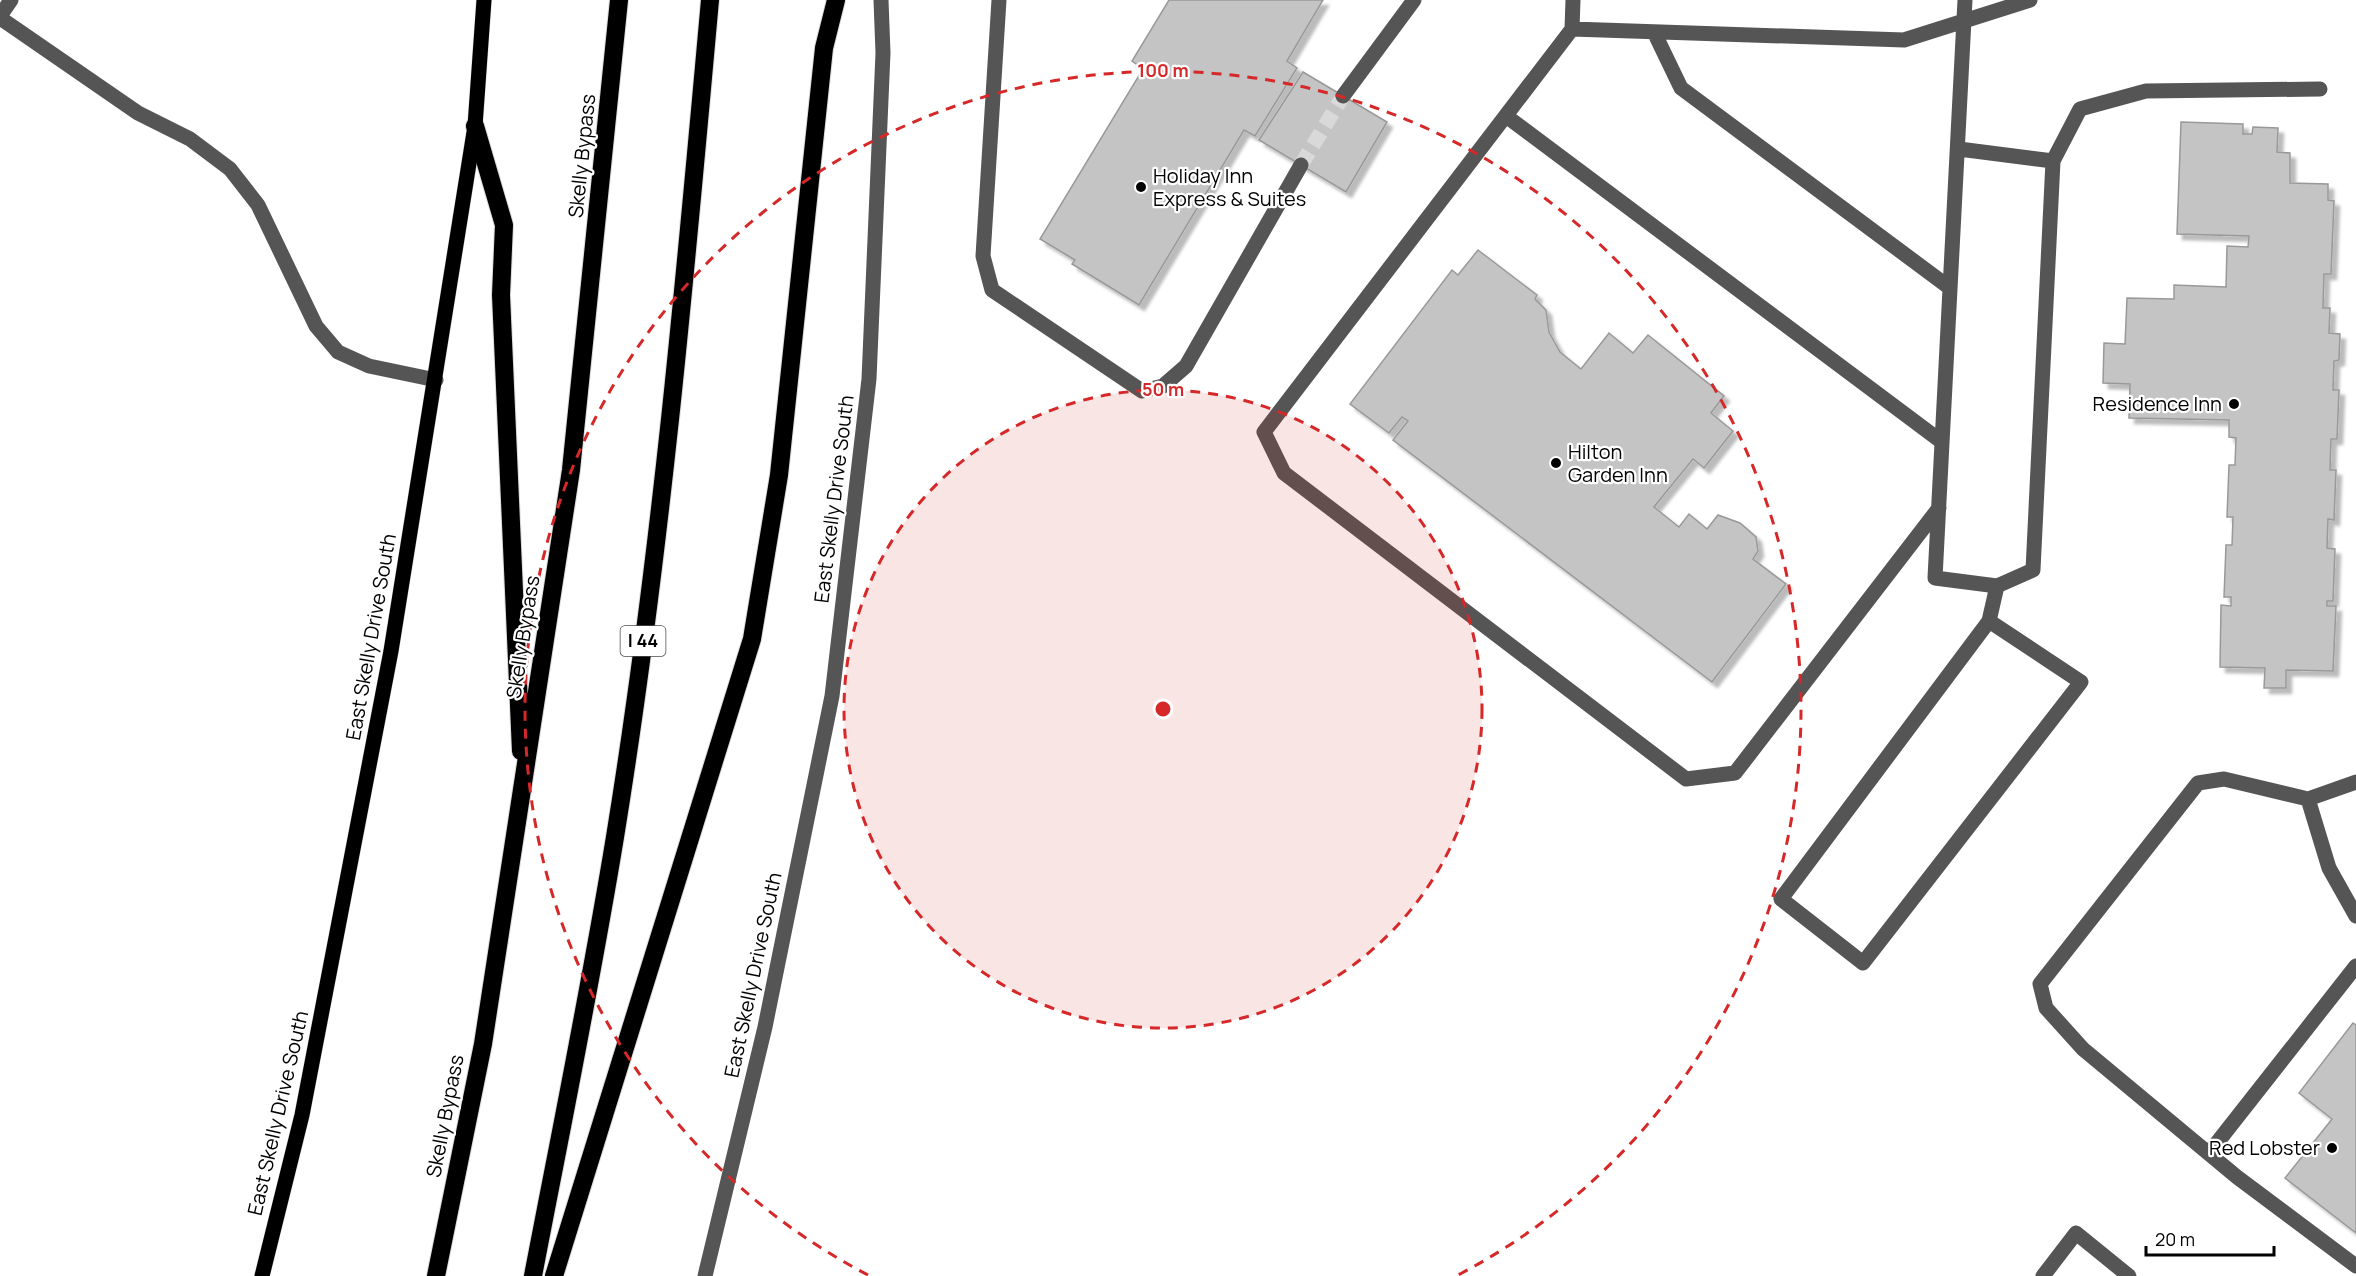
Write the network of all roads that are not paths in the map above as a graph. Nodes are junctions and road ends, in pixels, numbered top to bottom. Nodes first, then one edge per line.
1 (11, 0) edge
2 (484, 0) edge
3 (619, 0) edge
4 (710, 0) edge
5 (836, 0) edge
6 (881, 0) edge
7 (999, 0) edge
8 (1414, 0) edge
9 (1573, 0) edge
10 (1965, 0) edge
11 (2030, 0) edge
12 (0, 17) edge
13 (1964, 21) junction
14 (1572, 29) junction
15 (1653, 32) junction
16 (2320, 89) dead end
17 (1343, 96) tunnel mouth
18 (1506, 116) junction
19 (475, 126) junction
20 (1959, 149) junction
21 (2053, 161) junction
22 (1300, 165) tunnel mouth
23 (1950, 288) junction
24 (436, 380) junction
25 (1942, 442) junction
26 (1939, 508) junction
27 (1997, 586) junction
28 (1989, 621) junction
29 (2356, 782) edge
30 (522, 792) junction
31 (2308, 799) junction
32 (2356, 916) edge
33 (2356, 966) edge
34 (2209, 1154) junction
35 (2356, 1266) edge
36 (262, 1276) edge
37 (436, 1276) edge
38 (532, 1276) edge
39 (554, 1276) edge
40 (705, 1276) edge
41 (2043, 1276) edge
42 (2129, 1276) edge

1 - 12 street
2 - 19 main road, East Skelly Drive South
3 - 30 highway, Skelly Bypass
4 - 38 highway, I 44
5 - 39 highway
6 - 40 street, East Skelly Drive South
7 - 22 street
8 - 17 street
9 - 14 street
10 - 13 street
11 - 13 street
12 - 24 street
13 - 15 street
13 - 20 street
14 - 15 street
14 - 18 street
15 - 23 street
16 - 21 street
18 - 25 street
18 - 26 street
19 - 24 main road, East Skelly Drive South
19 - 30 highway
20 - 21 street
20 - 23 street
21 - 27 street
23 - 25 street
24 - 36 main road, East Skelly Drive South
25 - 26 street
26 - 27 street
27 - 28 street
28 - 28 street
29 - 31 street
30 - 37 highway, Skelly Bypass
31 - 32 street
31 - 34 street
33 - 34 street
34 - 35 street
41 - 42 street

